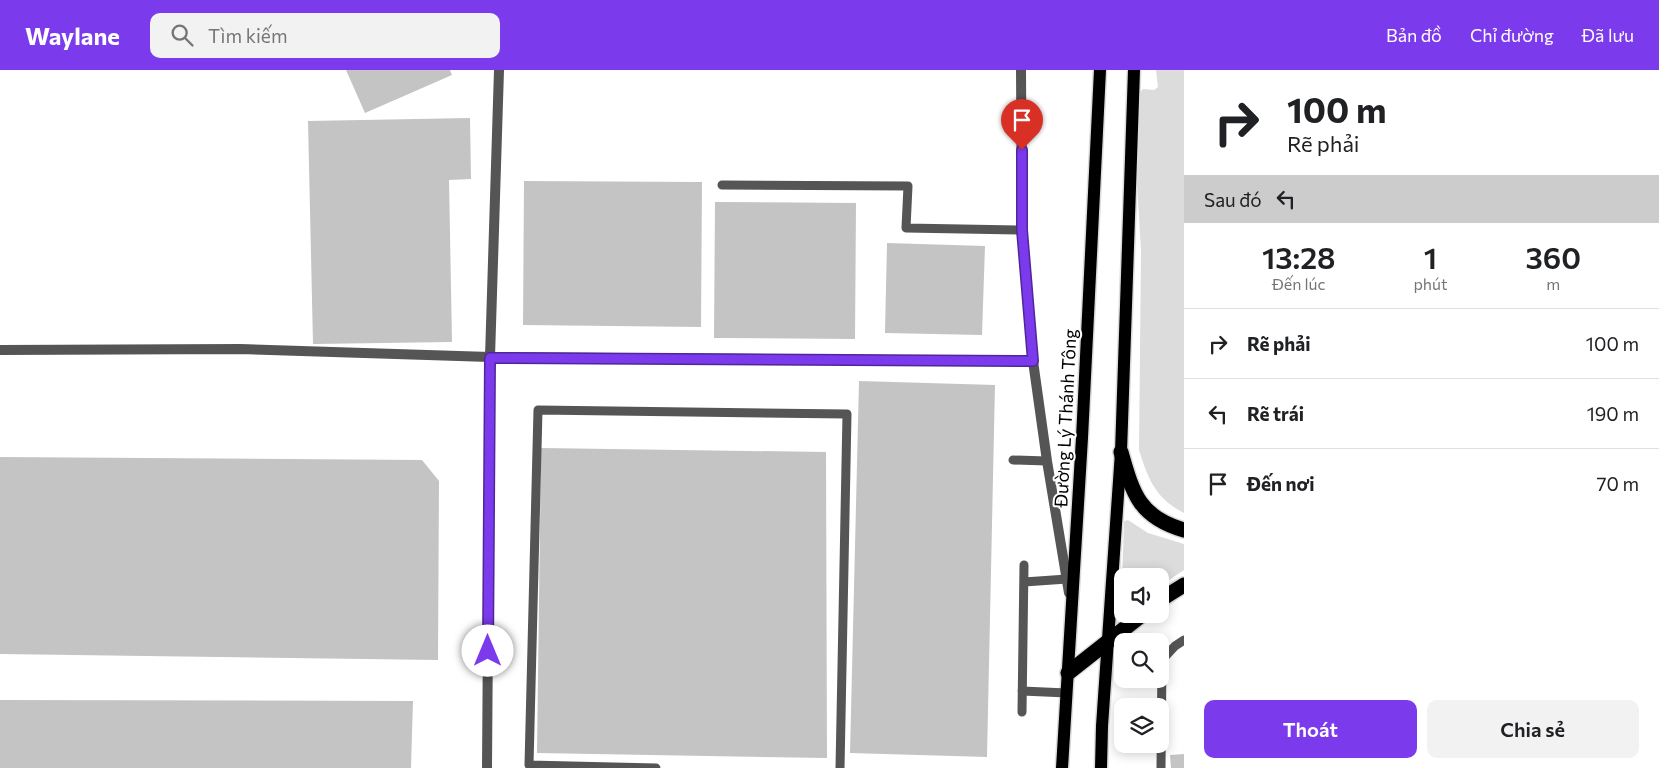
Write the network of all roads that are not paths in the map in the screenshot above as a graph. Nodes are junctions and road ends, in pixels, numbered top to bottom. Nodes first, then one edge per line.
1 (499, 70) edge
2 (1021, 70) edge
3 (1100, 70) edge
4 (1134, 70) edge
5 (722, 185) dead end
6 (1022, 230) junction
7 (0, 350) edge
8 (490, 358) junction
9 (1033, 361) junction
10 (1121, 452) junction
11 (1012, 460) dead end
12 (1047, 461) junction
13 (1184, 530) edge
14 (1024, 565) dead end
15 (1067, 579) junction
16 (1024, 582) junction
17 (1184, 585) edge
18 (1169, 594) edge
19 (1072, 607) junction
20 (1131, 623) edge
21 (1184, 640) edge
22 (1108, 641) junction
23 (1068, 673) junction
24 (1022, 691) junction
25 (1067, 694) junction
26 (1022, 712) dead end
27 (487, 768) edge
28 (656, 768) edge
29 (840, 768) edge
30 (1062, 768) edge
31 (1101, 768) edge
32 (1161, 768) edge

1 - 8 street
2 - 6 street
3 - 19 main road, Đường Lý Thánh Tông
4 - 10 main road
5 - 6 lane
6 - 9 street
7 - 8 street
8 - 9 street
8 - 27 street
9 - 12 street
10 - 13 highway
10 - 22 main road
11 - 12 lane
12 - 15 street
14 - 16 lane
15 - 16 lane
15 - 19 street
16 - 24 lane
17 - 18 highway
19 - 23 main road, Đường Lý Thánh Tông
20 - 22 highway
21 - 32 lane
22 - 23 highway
22 - 31 main road
23 - 25 main road, Đường Lý Thánh Tông
24 - 25 lane
24 - 26 lane
25 - 30 main road, Đường Lý Thánh Tông
28 - 29 lane

